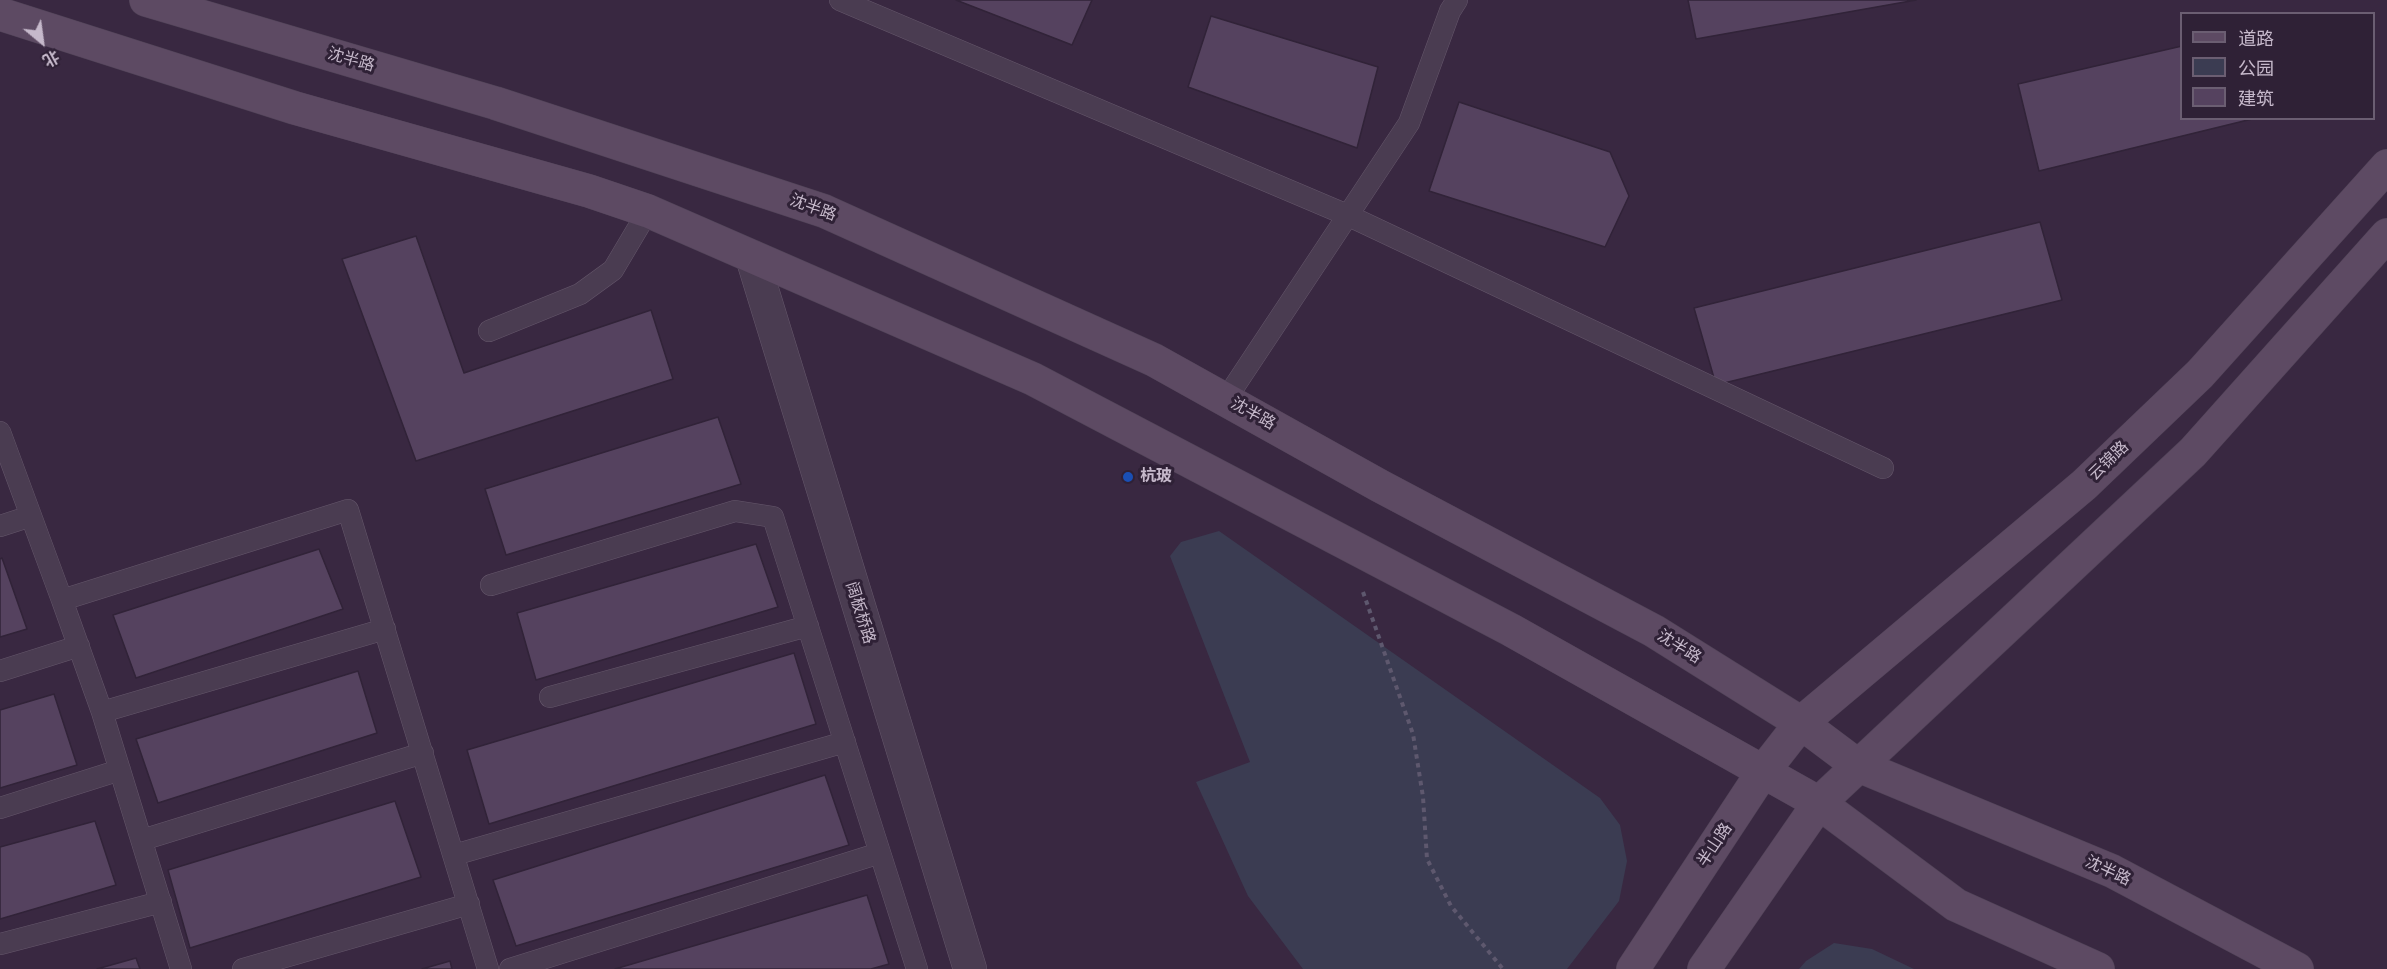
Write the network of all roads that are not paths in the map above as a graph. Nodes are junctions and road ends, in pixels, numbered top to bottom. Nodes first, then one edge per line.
1 (146, 0) edge
2 (840, 0) edge
3 (1457, 0) edge
4 (0, 14) edge
5 (2387, 166) edge
6 (648, 211) junction
7 (1347, 215) junction
8 (2387, 235) edge
9 (752, 257) junction
10 (489, 331) dead end
11 (1226, 399) junction
12 (0, 432) edge
13 (1883, 468) dead end
14 (31, 516) junction
15 (0, 526) edge
16 (491, 585) dead end
17 (62, 600) junction
18 (808, 626) junction
19 (385, 629) junction
20 (79, 646) junction
21 (0, 671) edge
22 (550, 697) dead end
23 (102, 712) junction
24 (1801, 723) junction
25 (845, 742) junction
26 (423, 753) junction
27 (1857, 765) junction
28 (120, 770) junction
29 (1762, 773) junction
30 (1819, 803) junction
31 (0, 808) edge
32 (142, 840) junction
33 (880, 853) junction
34 (454, 855) junction
35 (161, 902) junction
36 (469, 904) junction
37 (0, 944) edge
38 (181, 969) edge
39 (243, 969) edge
40 (488, 969) edge
41 (510, 969) edge
42 (917, 969) edge
43 (970, 969) edge
44 (1632, 969) edge
45 (1704, 969) edge
46 (2098, 969) edge
47 (2297, 969) edge

1 - 11 main road, 沈半路
2 - 7 lane
3 - 7 lane
4 - 6 main road
5 - 24 main road, 云锦路
6 - 9 main road
6 - 10 lane
7 - 11 lane
7 - 13 lane
8 - 27 main road
9 - 29 main road
9 - 43 street, 阔板桥路
11 - 24 main road, 沈半路
12 - 14 lane
14 - 15 lane
14 - 17 lane
16 - 18 lane
17 - 19 lane
17 - 20 lane
18 - 22 lane
18 - 25 lane
19 - 23 lane
19 - 26 lane
20 - 21 lane
20 - 23 lane
23 - 28 lane
24 - 27 main road, 沈半路
24 - 29 main road, 半山路
25 - 33 lane
25 - 34 lane
26 - 32 lane
26 - 34 lane
27 - 30 main road
27 - 47 main road, 沈半路
28 - 31 lane
28 - 32 lane
29 - 30 main road
29 - 44 main road, 半山路
30 - 45 main road
30 - 46 main road
32 - 35 lane
33 - 41 lane
33 - 42 lane
34 - 36 lane
35 - 37 lane
35 - 38 lane
36 - 39 lane
36 - 40 lane

